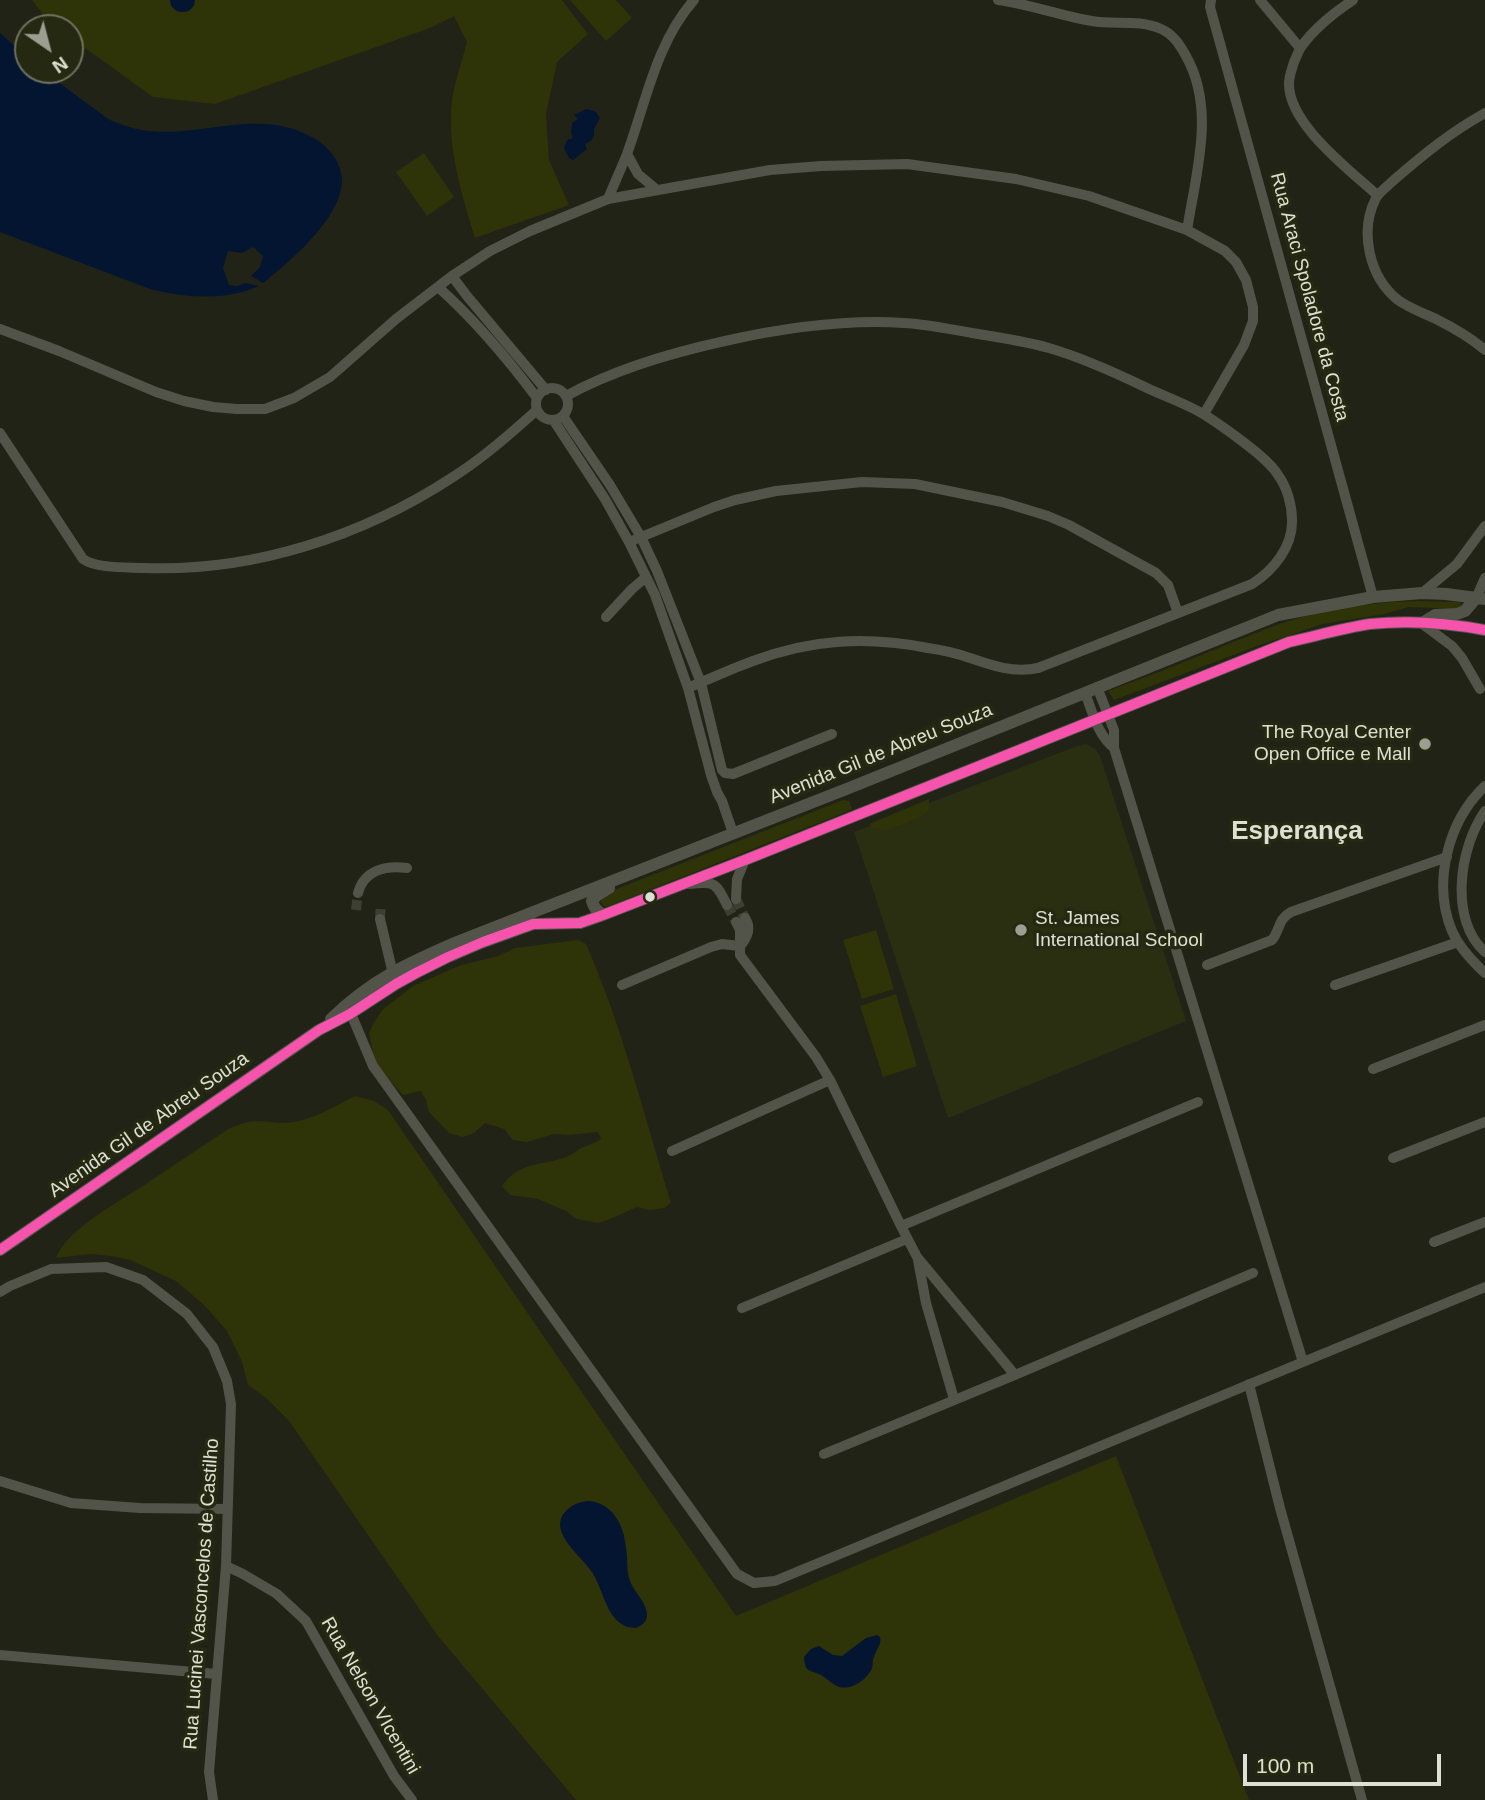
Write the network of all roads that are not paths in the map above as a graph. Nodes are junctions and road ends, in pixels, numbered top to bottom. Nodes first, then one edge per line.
1 (694, 0) edge
2 (998, 0) edge
3 (1260, 0) edge
4 (1353, 0) edge
5 (1211, 4) edge
6 (1300, 48) junction
7 (1485, 113) edge
8 (626, 154) junction
9 (657, 190) junction
10 (1377, 195) junction
11 (608, 200) junction
12 (1188, 230) junction
13 (452, 276) junction
14 (438, 287) junction
15 (0, 329) edge
16 (1485, 350) edge
17 (541, 394) junction
18 (566, 396) junction
19 (537, 410) junction
20 (1204, 414) junction
21 (559, 418) junction
22 (0, 433) edge
23 (1483, 531) edge
24 (641, 537) junction
25 (629, 542) junction
26 (646, 578) junction
27 (1485, 578) edge
28 (1422, 593) junction
29 (1373, 597) junction
30 (1481, 598) edge
31 (1178, 612) junction
32 (606, 617) dead end
33 (1421, 623) junction
34 (1485, 630) edge
35 (701, 683) junction
36 (688, 688) junction
37 (1480, 689) dead end
38 (1091, 690) junction
39 (1109, 715) junction
40 (1095, 719) junction
41 (832, 734) dead end
42 (1114, 748) junction
43 (1485, 786) edge
44 (1485, 811) edge
45 (733, 832) junction
46 (1447, 857) junction
47 (745, 860) junction
48 (407, 868) dead end
49 (622, 877) junction
50 (679, 886) junction
51 (358, 893) tunnel mouth
52 (603, 915) junction
53 (380, 919) tunnel mouth
54 (741, 920) tunnel mouth
55 (1458, 942) junction
56 (740, 946) junction
57 (1485, 952) edge
58 (1208, 965) dead end
59 (1485, 973) edge
60 (394, 978) junction
61 (622, 985) dead end
62 (1335, 985) dead end
63 (349, 1008) junction
64 (1485, 1025) edge
65 (1373, 1069) dead end
66 (830, 1080) junction
67 (1198, 1102) dead end
68 (1485, 1122) edge
69 (672, 1151) dead end
70 (1393, 1158) dead end
71 (1485, 1222) edge
72 (901, 1226) junction
73 (907, 1239) junction
74 (1434, 1242) dead end
75 (0, 1250) edge
76 (917, 1257) junction
77 (1253, 1273) dead end
78 (1485, 1287) edge
79 (0, 1292) edge
80 (743, 1308) dead end
81 (1303, 1362) junction
82 (1015, 1375) junction
83 (1249, 1384) junction
84 (954, 1399) junction
85 (824, 1454) dead end
86 (0, 1481) edge
87 (227, 1508) junction
88 (226, 1566) junction
89 (0, 1655) edge
90 (216, 1674) junction
91 (213, 1800) edge
92 (412, 1800) edge
93 (1362, 1800) edge

1 - 8 street
2 - 12 street
3 - 6 street
4 - 6 street
5 - 29 street, Rua Araci Spoladore da Costa
6 - 10 street
7 - 10 street
8 - 9 street
8 - 11 street
9 - 11 street
9 - 12 street
10 - 16 street
11 - 13 street
12 - 20 street
13 - 14 street
13 - 17 street
14 - 15 street
14 - 17 street
17 - 18 street
17 - 19 street
18 - 20 street
18 - 21 street
19 - 21 street
19 - 22 street
20 - 31 street
21 - 24 street
21 - 25 street
23 - 28 street
24 - 25 street
24 - 31 street
24 - 35 street
25 - 26 street
26 - 32 street
26 - 36 street
27 - 30 street
28 - 29 street, Avenida Gil de Abreu Souza
28 - 30 street, Avenida Gil de Abreu Souza
29 - 38 street, Avenida Gil de Abreu Souza
30 - 33 street
31 - 35 street
33 - 34 street, Avenida Gil de Abreu Souza
33 - 37 street
33 - 39 street, Avenida Gil de Abreu Souza
35 - 36 street
35 - 41 street
36 - 45 street
38 - 39 street
38 - 40 street
38 - 45 street, Avenida Gil de Abreu Souza
39 - 40 street, Avenida Gil de Abreu Souza
39 - 42 street
40 - 42 street
40 - 47 street, Avenida Gil de Abreu Souza
42 - 81 street
43 - 46 street
44 - 57 street
45 - 49 street, Avenida Gil de Abreu Souza
46 - 55 street
46 - 58 street
47 - 50 street, Avenida Gil de Abreu Souza
47 - 50 street
48 - 51 street
49 - 52 street
49 - 60 street, Avenida Gil de Abreu Souza
50 - 52 street, Avenida Gil de Abreu Souza
52 - 60 street, Avenida Gil de Abreu Souza
53 - 60 street
54 - 56 street
55 - 59 street
55 - 62 street
56 - 61 street
56 - 66 street
60 - 63 street, Avenida Gil de Abreu Souza
63 - 75 street, Avenida Gil de Abreu Souza
63 - 83 street
64 - 65 street
66 - 69 street
66 - 72 street
67 - 72 street
68 - 70 street
71 - 74 street
72 - 73 street
73 - 76 street
73 - 80 street
76 - 82 street
76 - 84 street
77 - 82 street
78 - 81 street
79 - 87 street, Rua Lucinei Vasconcelos de Castilho
81 - 83 street
82 - 84 street
83 - 93 street
84 - 85 street
86 - 87 street
87 - 88 street, Rua Lucinei Vasconcelos de Castilho
88 - 90 street, Rua Lucinei Vasconcelos de Castilho
88 - 92 street, Rua Nelson VIcentini
89 - 90 street
90 - 91 street, Rua Lucinei Vasconcelos de Castilho

